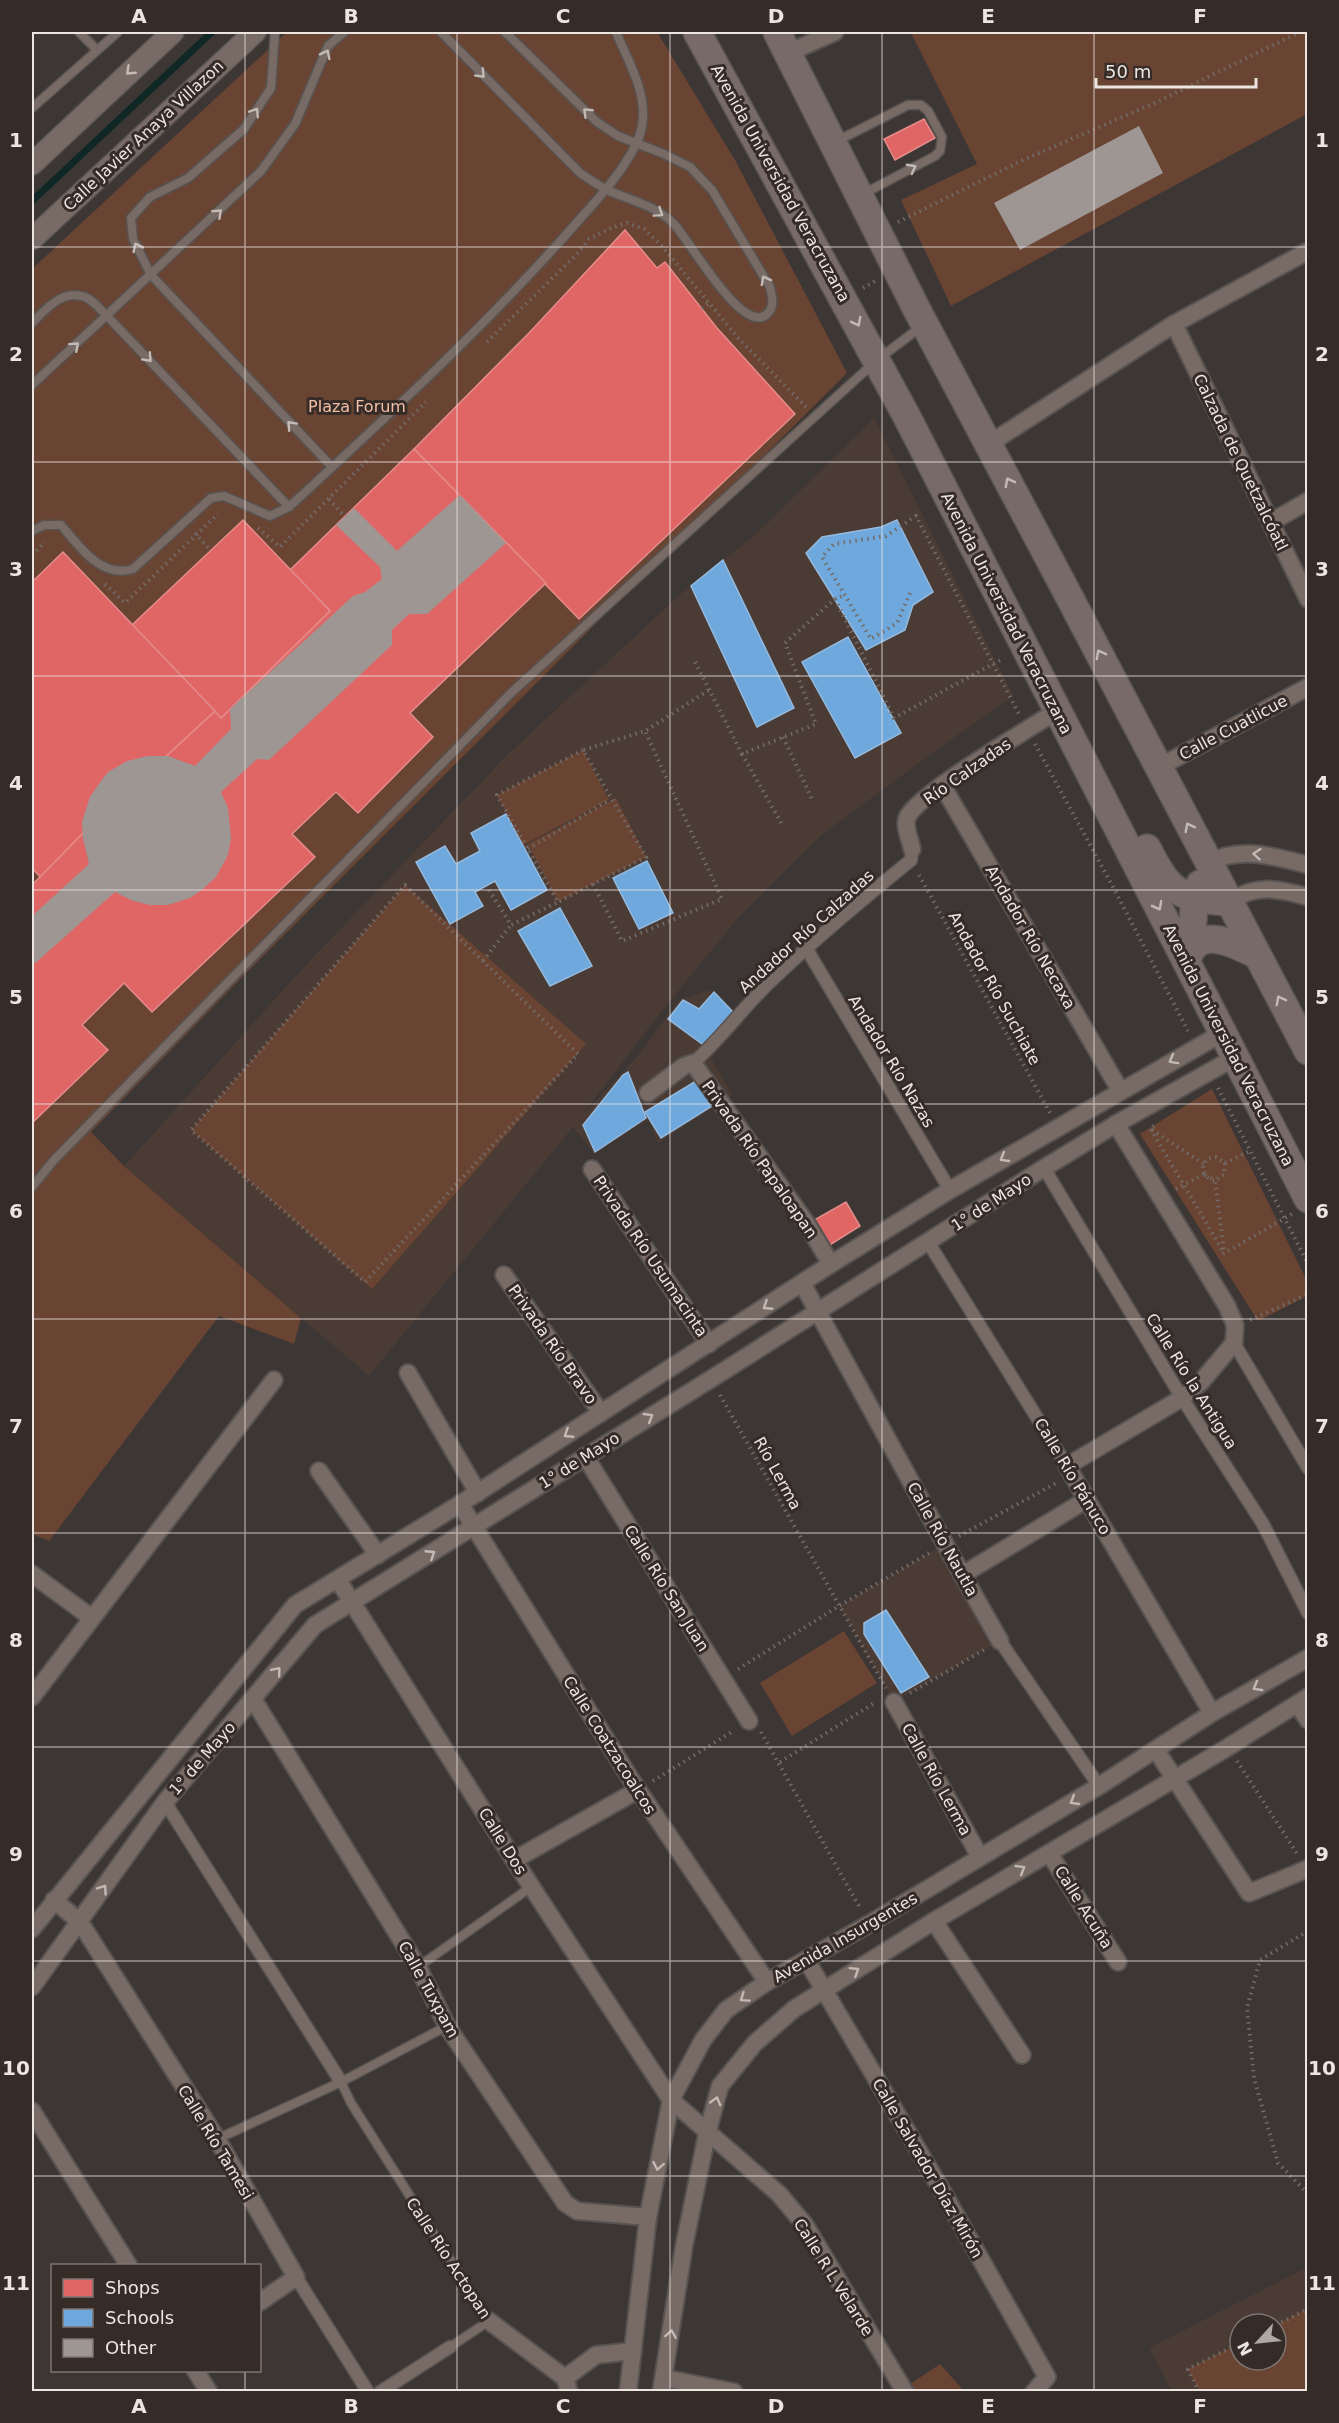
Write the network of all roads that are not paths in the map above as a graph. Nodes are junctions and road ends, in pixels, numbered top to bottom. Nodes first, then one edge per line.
1 (79, 32) edge
2 (118, 32) edge
3 (173, 32) edge
4 (255, 32) edge
5 (275, 32) edge
6 (344, 32) edge
7 (441, 32) edge
8 (505, 32) edge
9 (616, 32) edge
10 (697, 32) edge
11 (835, 32) edge
12 (783, 42) edge
13 (97, 50) junction
14 (32, 108) edge
15 (833, 143) junction
16 (635, 144) junction
17 (32, 164) edge
18 (606, 189) junction
19 (860, 196) junction
20 (32, 239) edge
21 (1308, 251) edge
22 (151, 275) junction
23 (107, 316) junction
24 (32, 323) edge
25 (925, 324) junction
26 (1174, 324) junction
27 (877, 360) junction
28 (32, 385) edge
29 (989, 444) junction
30 (332, 467) junction
31 (1308, 501) edge
32 (289, 507) junction
33 (1271, 522) junction
34 (32, 531) edge
35 (1308, 599) edge
36 (1308, 687) edge
37 (1057, 711) junction
38 (1159, 767) junction
39 (942, 785) junction
40 (911, 855) joint
41 (1208, 863) junction
42 (1308, 865) edge
43 (1308, 897) edge
44 (1195, 899) junction
45 (1228, 902) junction
46 (806, 948) junction
47 (1255, 954) junction
48 (1188, 956) junction
49 (1224, 1032) junction
50 (1308, 1052) edge
51 (1236, 1056) junction
52 (689, 1065) junction
53 (1120, 1090) junction
54 (648, 1093) dead end
55 (1116, 1124) junction
56 (592, 1168) dead end
57 (1044, 1168) junction
58 (32, 1187) edge
59 (950, 1190) junction
60 (1303, 1205) edge
61 (928, 1242) junction
62 (831, 1264) junction
63 (504, 1275) dead end
64 (802, 1283) junction
65 (819, 1310) junction
66 (1234, 1343) junction
67 (710, 1344) junction
68 (408, 1373) dead end
69 (274, 1380) dead end
70 (1182, 1398) junction
71 (601, 1413) junction
72 (585, 1456) junction
73 (1308, 1468) edge
74 (1070, 1470) junction
75 (319, 1471) dead end
76 (478, 1493) junction
77 (1086, 1500) junction
78 (460, 1504) junction
79 (473, 1526) junction
80 (378, 1555) junction
81 (32, 1574) edge
82 (962, 1575) junction
83 (338, 1580) junction
84 (353, 1603) junction
85 (1308, 1613) edge
86 (92, 1618) junction
87 (1000, 1641) joint
88 (1308, 1658) edge
89 (32, 1697) edge
90 (892, 1698) road end
91 (253, 1699) junction
92 (1302, 1700) edge
93 (1212, 1713) junction
94 (1308, 1720) edge
95 (749, 1721) road end
96 (1156, 1750) junction
97 (1174, 1779) junction
98 (1099, 1786) junction
99 (638, 1790) junction
100 (165, 1802) junction
101 (1049, 1852) junction
102 (980, 1857) junction
103 (514, 1860) junction
104 (1307, 1869) edge
105 (531, 1887) junction
106 (54, 1900) junction
107 (934, 1921) junction
108 (80, 1923) junction
109 (32, 1929) edge
110 (807, 1961) junction
111 (1118, 1962) dead end
112 (418, 1967) junction
113 (767, 1982) junction
114 (32, 1987) edge
115 (825, 1989) junction
116 (447, 2026) junction
117 (1022, 2055) dead end
118 (340, 2082) junction
119 (671, 2100) junction
120 (32, 2111) edge
121 (707, 2134) junction
122 (217, 2139) junction
123 (648, 2217) junction
124 (128, 2264) edge
125 (296, 2277) junction
126 (261, 2301) edge
127 (489, 2321) junction
128 (450, 2347) joint
129 (633, 2351) junction
130 (196, 2372) edge
131 (567, 2385) edge
132 (662, 2385) edge
133 (208, 2391) edge
134 (369, 2391) edge
135 (380, 2391) edge
136 (628, 2391) edge
137 (734, 2391) edge
138 (905, 2391) edge
139 (1035, 2391) edge

1 - 13 lane
2 - 13 lane
3 -> 17 street
4 - 20 street, Calle Javier Anaya Villazon
22 -> 5 lane
22 -> 6 lane
7 -> 18 lane
16 -> 8 lane
9 - 16 lane
10 -> 27 main road, Avenida Universidad Veracruzana
11 - 12 street
12 - 15 main road
13 - 14 lane
15 - 19 main road
19 -> 15 lane
16 - 18 lane
18 -> 16 lane
18 - 30 lane
19 - 25 main road
21 - 26 street
22 - 23 lane
30 -> 22 lane
23 - 24 lane
28 -> 23 lane
23 -> 32 lane
25 - 27 lane
25 - 29 main road
26 - 29 street
26 - 33 street, Calzada de Quetzalcóatl
27 - 37 main road, Avenida Universidad Veracruzana
27 - 58 lane
38 -> 29 main road
30 - 32 lane
31 - 33 street
32 - 34 lane
33 - 35 street, Calzada de Quetzalcóatl
36 - 38 street, Calle Cuatlicue
37 - 39 street, Río Calzadas
37 - 44 main road
37 -> 48 main road, Avenida Universidad Veracruzana
41 -> 38 main road
39 - 40 street, Río Calzadas
39 - 53 street, Andador Río Necaxa
40 - 46 street, Andador Río Calzadas
42 -> 41 street
41 - 44 main road
41 - 45 main road
43 - 45 street
44 - 45 main road
44 - 48 main road
45 - 47 main road
46 - 52 street, Andador Río Calzadas
46 - 59 street, Andador Río Nazas
47 - 48 main road
50 -> 47 main road
48 - 49 main road, Avenida Universidad Veracruzana
49 - 51 main road, Avenida Universidad Veracruzana
49 -> 53 street, 1° de Mayo
51 - 55 street, 1° de Mayo
51 - 60 main road, Avenida Universidad Veracruzana
52 - 54 street
52 - 62 street, Privada Río Papaloapan
53 -> 59 street, 1° de Mayo
55 - 57 street, 1° de Mayo
55 - 66 street
56 - 67 street, Privada Río Usumacinta
57 - 61 street, 1° de Mayo
57 - 70 street, Calle Río la Antigua
59 - 62 street, 1° de Mayo
61 - 65 street, 1° de Mayo
61 - 74 street, Calle Río Pánuco
62 - 64 street, 1° de Mayo
63 - 71 street, Privada Río Bravo
64 - 65 street, Calle Río Nautla
64 -> 67 street, 1° de Mayo
72 -> 65 street, 1° de Mayo
65 - 82 street, Calle Río Nautla
66 - 70 street
66 - 73 street
67 - 71 street, 1° de Mayo
68 - 76 street
69 - 86 street
70 - 74 street
70 - 85 street, Calle Río la Antigua
71 -> 76 street, 1° de Mayo
72 - 79 street, 1° de Mayo
72 - 95 street, Calle Río San Juan
74 - 77 street, Calle Río Pánuco
75 - 80 street
76 - 78 street, 1° de Mayo
77 - 82 street
77 - 93 street, Calle Río Pánuco
78 - 79 street, Calle Coatzacoalcos
78 - 80 street, 1° de Mayo
84 -> 79 street, 1° de Mayo
79 - 99 street, Calle Coatzacoalcos
80 - 83 street, 1° de Mayo
81 - 86 street
82 - 87 street, Calle Río Nautla
83 - 84 street, Calle Dos
83 - 106 street, 1° de Mayo
91 -> 84 street, 1° de Mayo
84 - 103 street, Calle Dos
86 - 89 street
87 - 98 street, Calle Río Nautla
88 -> 93 street, Avenida Insurgentes
90 - 102 street, Calle Río Lerma
91 - 100 street, 1° de Mayo
91 - 112 street, Calle Tuxpam
92 - 94 street
92 - 97 street, Avenida Insurgentes
93 - 96 street, Avenida Insurgentes
96 - 97 street
96 - 98 street, Avenida Insurgentes
97 - 101 street, Avenida Insurgentes
97 - 104 street
98 -> 102 street, Avenida Insurgentes
99 - 103 street
99 - 113 street, Calle Coatzacoalcos
108 -> 100 street, 1° de Mayo
100 - 118 street
107 -> 101 street, Avenida Insurgentes
101 - 111 street, Calle Acuña
102 - 110 street, Avenida Insurgentes
103 - 105 street, Calle Dos
105 - 112 lane
105 - 119 street, Calle Dos
106 - 108 street, Calle Río Tamesi
106 - 109 street, 1° de Mayo
115 -> 107 street, Avenida Insurgentes
107 - 117 street
108 - 114 street, 1° de Mayo
108 - 122 street, Calle Río Tamesi
110 - 113 street, Avenida Insurgentes
110 - 115 street, Calle Salvador Díaz Mirón
112 - 116 street, Calle Tuxpam
113 -> 119 street, Avenida Insurgentes
121 -> 115 street, Avenida Insurgentes
115 - 139 street, Calle Salvador Díaz Mirón
116 - 118 lane
116 - 123 street, Calle Tuxpam
118 - 122 lane
118 - 127 lane, Calle Río Actopan
119 - 121 street, Calle R L Velarde
119 -> 123 street, Avenida Insurgentes
120 - 124 street
132 -> 121 street, Avenida Insurgentes
121 - 138 street, Calle R L Velarde
122 - 125 street, Calle Río Tamesi
123 - 129 street, Avenida Insurgentes
125 - 126 street
125 - 134 street, Calle Río Tamesi
127 - 128 lane
127 - 131 street, Calle Río Actopan
128 - 135 street
129 - 131 street
129 - 136 street, Avenida Insurgentes
130 - 133 street
132 - 137 street

